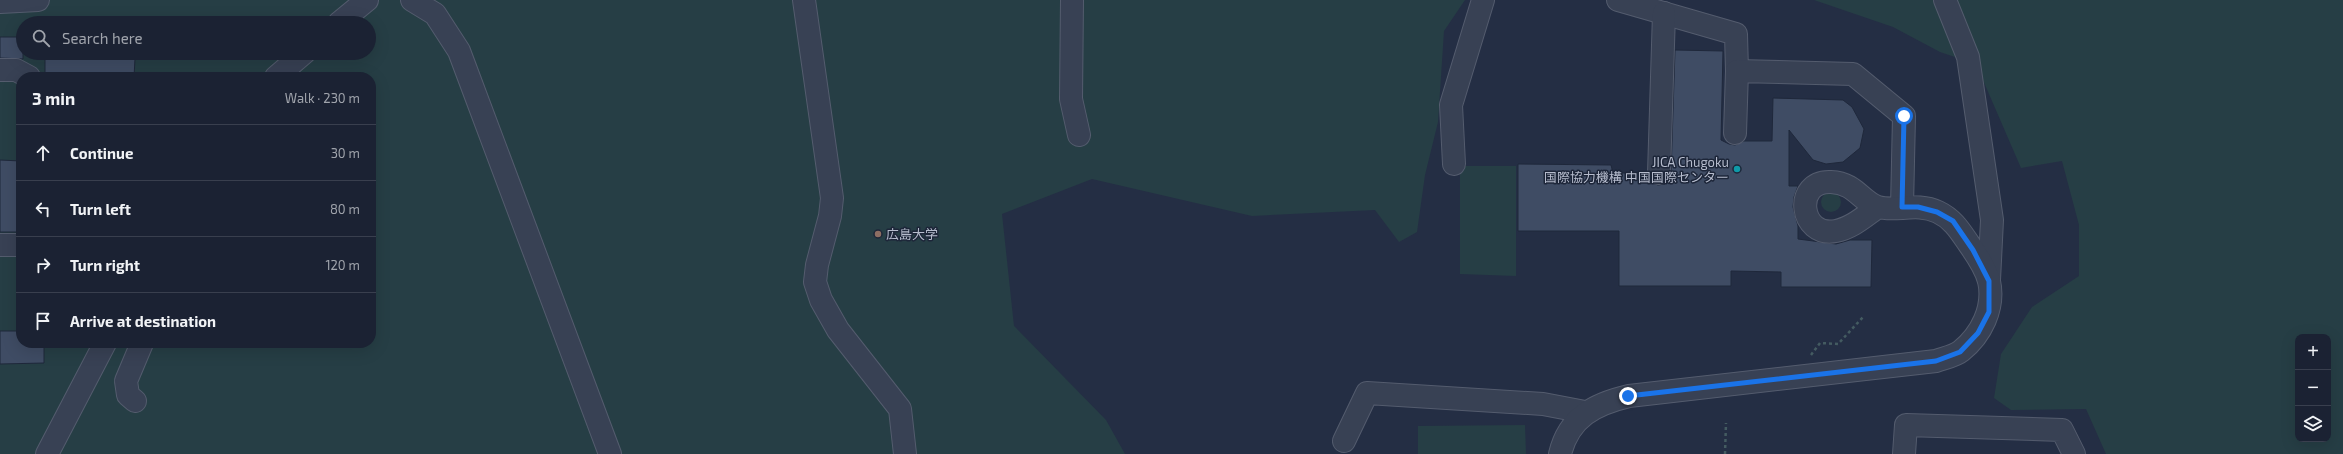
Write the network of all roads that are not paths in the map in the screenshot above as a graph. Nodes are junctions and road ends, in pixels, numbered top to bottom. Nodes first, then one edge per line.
1 (38, 0) edge
2 (367, 0) edge
3 (412, 0) edge
4 (804, 0) edge
5 (1072, 0) edge
6 (1483, 0) edge
7 (1618, 0) edge
8 (1945, 0) edge
9 (0, 2) edge
10 (1664, 13) junction
11 (348, 16) edge
12 (296, 60) edge
13 (0, 70) edge
14 (1737, 71) junction
15 (20, 72) edge
16 (282, 72) edge
17 (1735, 133) dead end
18 (1079, 135) dead end
19 (1454, 164) dead end
20 (1659, 173) dead end
21 (1878, 207) dead end
22 (1902, 207) junction
23 (0, 245) edge
24 (16, 245) edge
25 (1989, 281) junction
26 (102, 348) edge
27 (140, 348) edge
28 (135, 401) dead end
29 (1585, 412) junction
30 (1344, 441) dead end
31 (47, 454) edge
32 (610, 454) edge
33 (905, 454) edge
34 (1560, 454) edge
35 (1904, 454) edge
36 (2074, 454) edge

1 - 9 street
2 - 11 street
3 - 32 street
4 - 33 street
5 - 18 street
6 - 19 street
7 - 10 street
8 - 25 street
10 - 14 street
10 - 20 street
12 - 16 street
13 - 15 street
14 - 17 street
14 - 22 street
21 - 22 street
22 - 25 street
23 - 24 street
25 - 29 street
26 - 31 street
27 - 28 street
29 - 30 street
29 - 34 street
35 - 36 street

